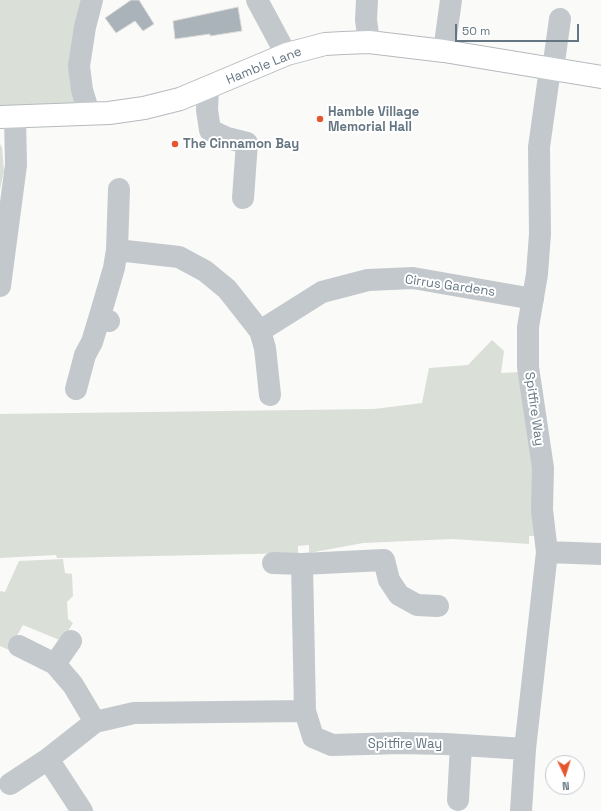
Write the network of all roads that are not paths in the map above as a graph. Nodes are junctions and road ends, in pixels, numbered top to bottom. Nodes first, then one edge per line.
1 (92, 0) edge
2 (257, 0) edge
3 (367, 0) edge
4 (451, 0) edge
5 (560, 19) dead end
6 (369, 42) junction
7 (444, 51) junction
8 (286, 54) junction
9 (552, 69) junction
10 (601, 77) edge
11 (208, 88) junction
12 (89, 113) junction
13 (8, 117) edge
14 (119, 188) dead end
15 (243, 198) dead end
16 (117, 250) junction
17 (1, 273) edge
18 (533, 299) junction
19 (260, 331) junction
20 (76, 389) dead end
21 (270, 395) dead end
22 (547, 552) junction
23 (601, 554) edge
24 (273, 563) dead end
25 (302, 564) junction
26 (438, 606) dead end
27 (71, 641) dead end
28 (20, 646) dead end
29 (55, 664) junction
30 (305, 711) junction
31 (95, 722) junction
32 (461, 745) junction
33 (526, 749) junction
34 (48, 758) junction
35 (10, 784) dead end
36 (458, 800) dead end
37 (82, 811) edge
38 (521, 811) edge

1 - 12 street
2 - 8 street
3 - 6 street
4 - 7 street
5 - 9 street, Spitfire Way
6 - 7 main road, Hamble Lane
6 - 8 main road, Hamble Lane
7 - 9 main road, Hamble Lane
8 - 11 main road, Hamble Lane
9 - 10 main road, Hamble Lane
9 - 18 street, Spitfire Way
11 - 12 main road, Hamble Lane
11 - 15 street
12 - 13 main road, Hamble Lane
13 - 17 street
14 - 16 street
16 - 19 street
16 - 20 street
18 - 19 street, Cirrus Gardens
18 - 22 street, Spitfire Way
19 - 21 street
22 - 23 street
22 - 33 street, Spitfire Way
24 - 25 street
25 - 26 street
25 - 30 street, Spitfire Way
27 - 29 street
28 - 29 street
29 - 31 street
30 - 31 street
30 - 32 street, Spitfire Way
31 - 34 street
32 - 33 street, Spitfire Way
32 - 36 street
33 - 38 street, Spitfire Way
34 - 35 street
34 - 37 street

